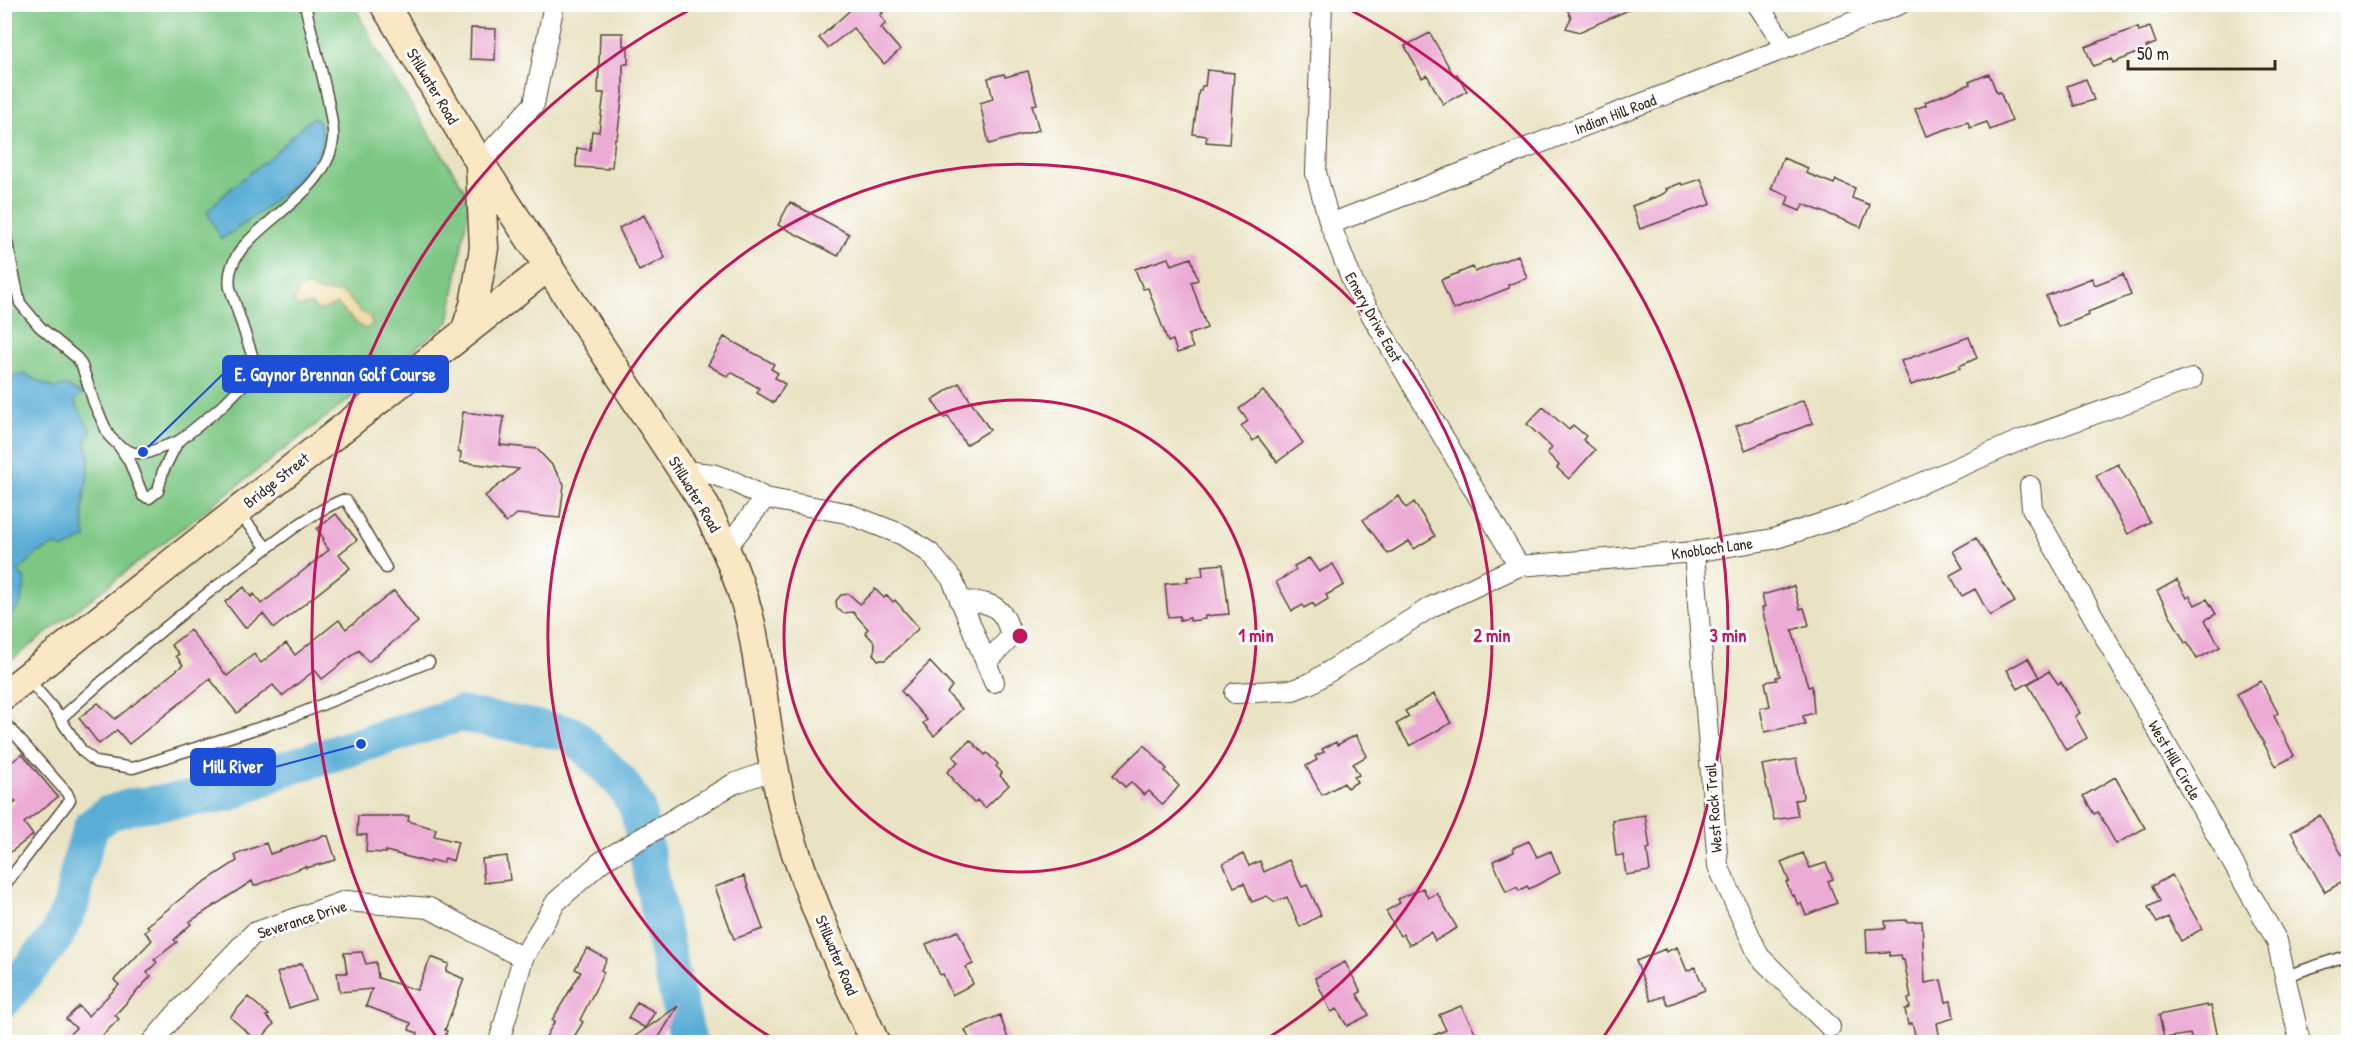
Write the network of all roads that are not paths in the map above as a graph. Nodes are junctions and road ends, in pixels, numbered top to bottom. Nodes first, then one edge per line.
1 (305, 4) edge
2 (384, 4) edge
3 (554, 4) edge
4 (1322, 4) edge
5 (1757, 4) edge
6 (1900, 4) edge
7 (1786, 47) junction
8 (480, 163) junction
9 (1330, 224) junction
10 (4, 229) edge
11 (549, 266) junction
12 (465, 332) junction
13 (2192, 379) dead end
14 (178, 441) junction
15 (119, 446) junction
16 (682, 471) junction
17 (2030, 486) dead end
18 (765, 498) junction
19 (237, 511) junction
20 (267, 548) junction
21 (726, 548) junction
22 (1694, 552) junction
23 (1519, 566) junction
24 (386, 568) dead end
25 (960, 601) junction
26 (429, 662) dead end
27 (986, 663) junction
28 (994, 682) dead end
29 (15, 686) edge
30 (1235, 693) dead end
31 (60, 719) junction
32 (4, 722) edge
33 (775, 769) junction
34 (4, 886) edge
35 (2349, 955) edge
36 (523, 958) junction
37 (2286, 976) junction
38 (1830, 1027) dead end
39 (152, 1042) edge
40 (499, 1042) edge
41 (875, 1042) edge
42 (2301, 1042) edge

1 - 14 lane
2 - 8 main road, Stillwater Road
3 - 8 street
4 - 9 street, Emery Drive East
5 - 7 street
6 - 7 street, Indian Hill Road
7 - 9 street, Indian Hill Road
8 - 11 main road, Stillwater Road
8 - 12 main road
9 - 23 street, Emery Drive East
10 - 15 lane
11 - 12 main road, Bridge Street
11 - 16 main road, Stillwater Road
12 - 19 main road, Bridge Street
13 - 22 street, Knobloch Lane
14 - 15 lane
14 - 15 lane
16 - 18 street
16 - 21 main road, Stillwater Road
17 - 37 street, West Hill Circle
18 - 21 street
18 - 25 street
19 - 20 lane
19 - 29 main road, Bridge Street
20 - 24 lane
20 - 31 lane
21 - 33 main road, Stillwater Road
22 - 23 street, Knobloch Lane
22 - 38 street, West Rock Trail
23 - 30 street, Knobloch Lane
25 - 27 street
25 - 27 street
26 - 31 lane
27 - 28 street
29 - 31 lane
32 - 34 lane
33 - 36 street
33 - 41 main road, Stillwater Road
35 - 37 lane
36 - 39 street, Severance Drive
36 - 40 street
37 - 42 street, West Hill Circle

